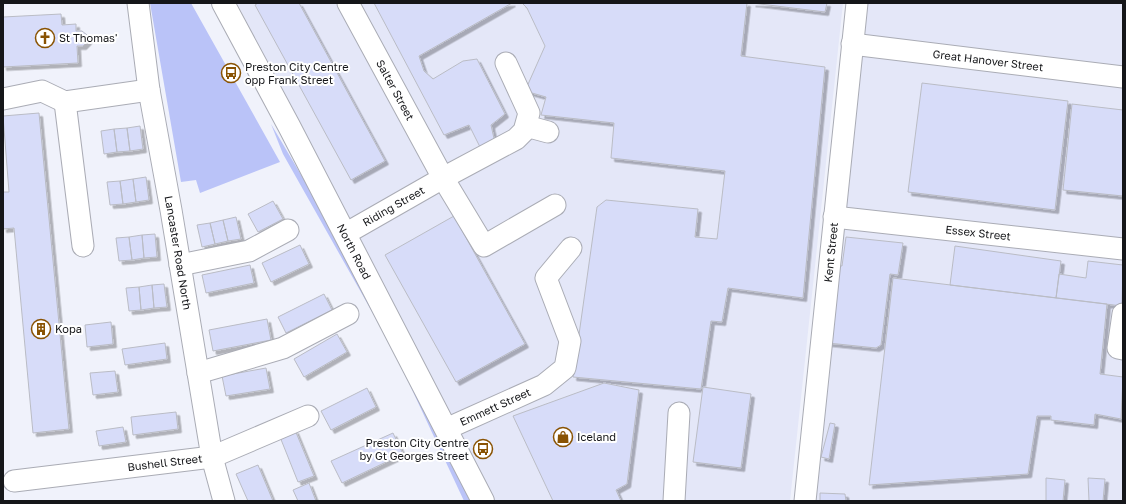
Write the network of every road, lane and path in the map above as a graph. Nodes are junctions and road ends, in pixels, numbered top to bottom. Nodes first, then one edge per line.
1 (138, 3) edge
2 (223, 3) edge
3 (348, 3) edge
4 (857, 3) edge
5 (852, 44) junction
6 (506, 63) dead end
7 (1123, 77) edge
8 (149, 90) junction
9 (3, 99) edge
10 (65, 102) junction
11 (526, 126) junction
12 (548, 132) dead end
13 (443, 178) junction
14 (554, 205) dead end
15 (834, 217) junction
16 (288, 230) dead end
17 (345, 234) junction
18 (83, 246) dead end
19 (571, 248) dead end
20 (1123, 249) edge
21 (180, 265) junction
22 (348, 314) dead end
23 (1123, 314) edge
24 (1123, 349) edge
25 (198, 373) junction
26 (679, 413) dead end
27 (308, 416) dead end
28 (446, 429) junction
29 (212, 457) junction
30 (14, 481) dead end
31 (224, 501) edge
32 (483, 501) edge
33 (674, 501) edge
34 (805, 501) edge

1 - 8 street, Lancaster Road North
2 - 17 highway, North Road
3 - 13 street, Salter Street
4 - 5 street, Kent Street
5 - 7 street, Great Hanover Street
5 - 15 street, Kent Street
6 - 11 street
8 - 10 street
8 - 21 street, Lancaster Road North
9 - 10 street
10 - 18 street
11 - 12 street
11 - 13 street, Riding Street
13 - 14 street, Salter Street
13 - 17 street, Riding Street
15 - 20 street, Essex Street
15 - 34 street, Kent Street
16 - 21 street
17 - 28 highway, North Road
19 - 28 street, Emmett Street
21 - 25 street, Lancaster Road North
22 - 25 street
23 - 24 street
25 - 29 street, Lancaster Road North
26 - 33 street
27 - 29 street, Bushell Street
28 - 32 highway, North Road
29 - 30 street, Bushell Street
29 - 31 street, Lancaster Road North

